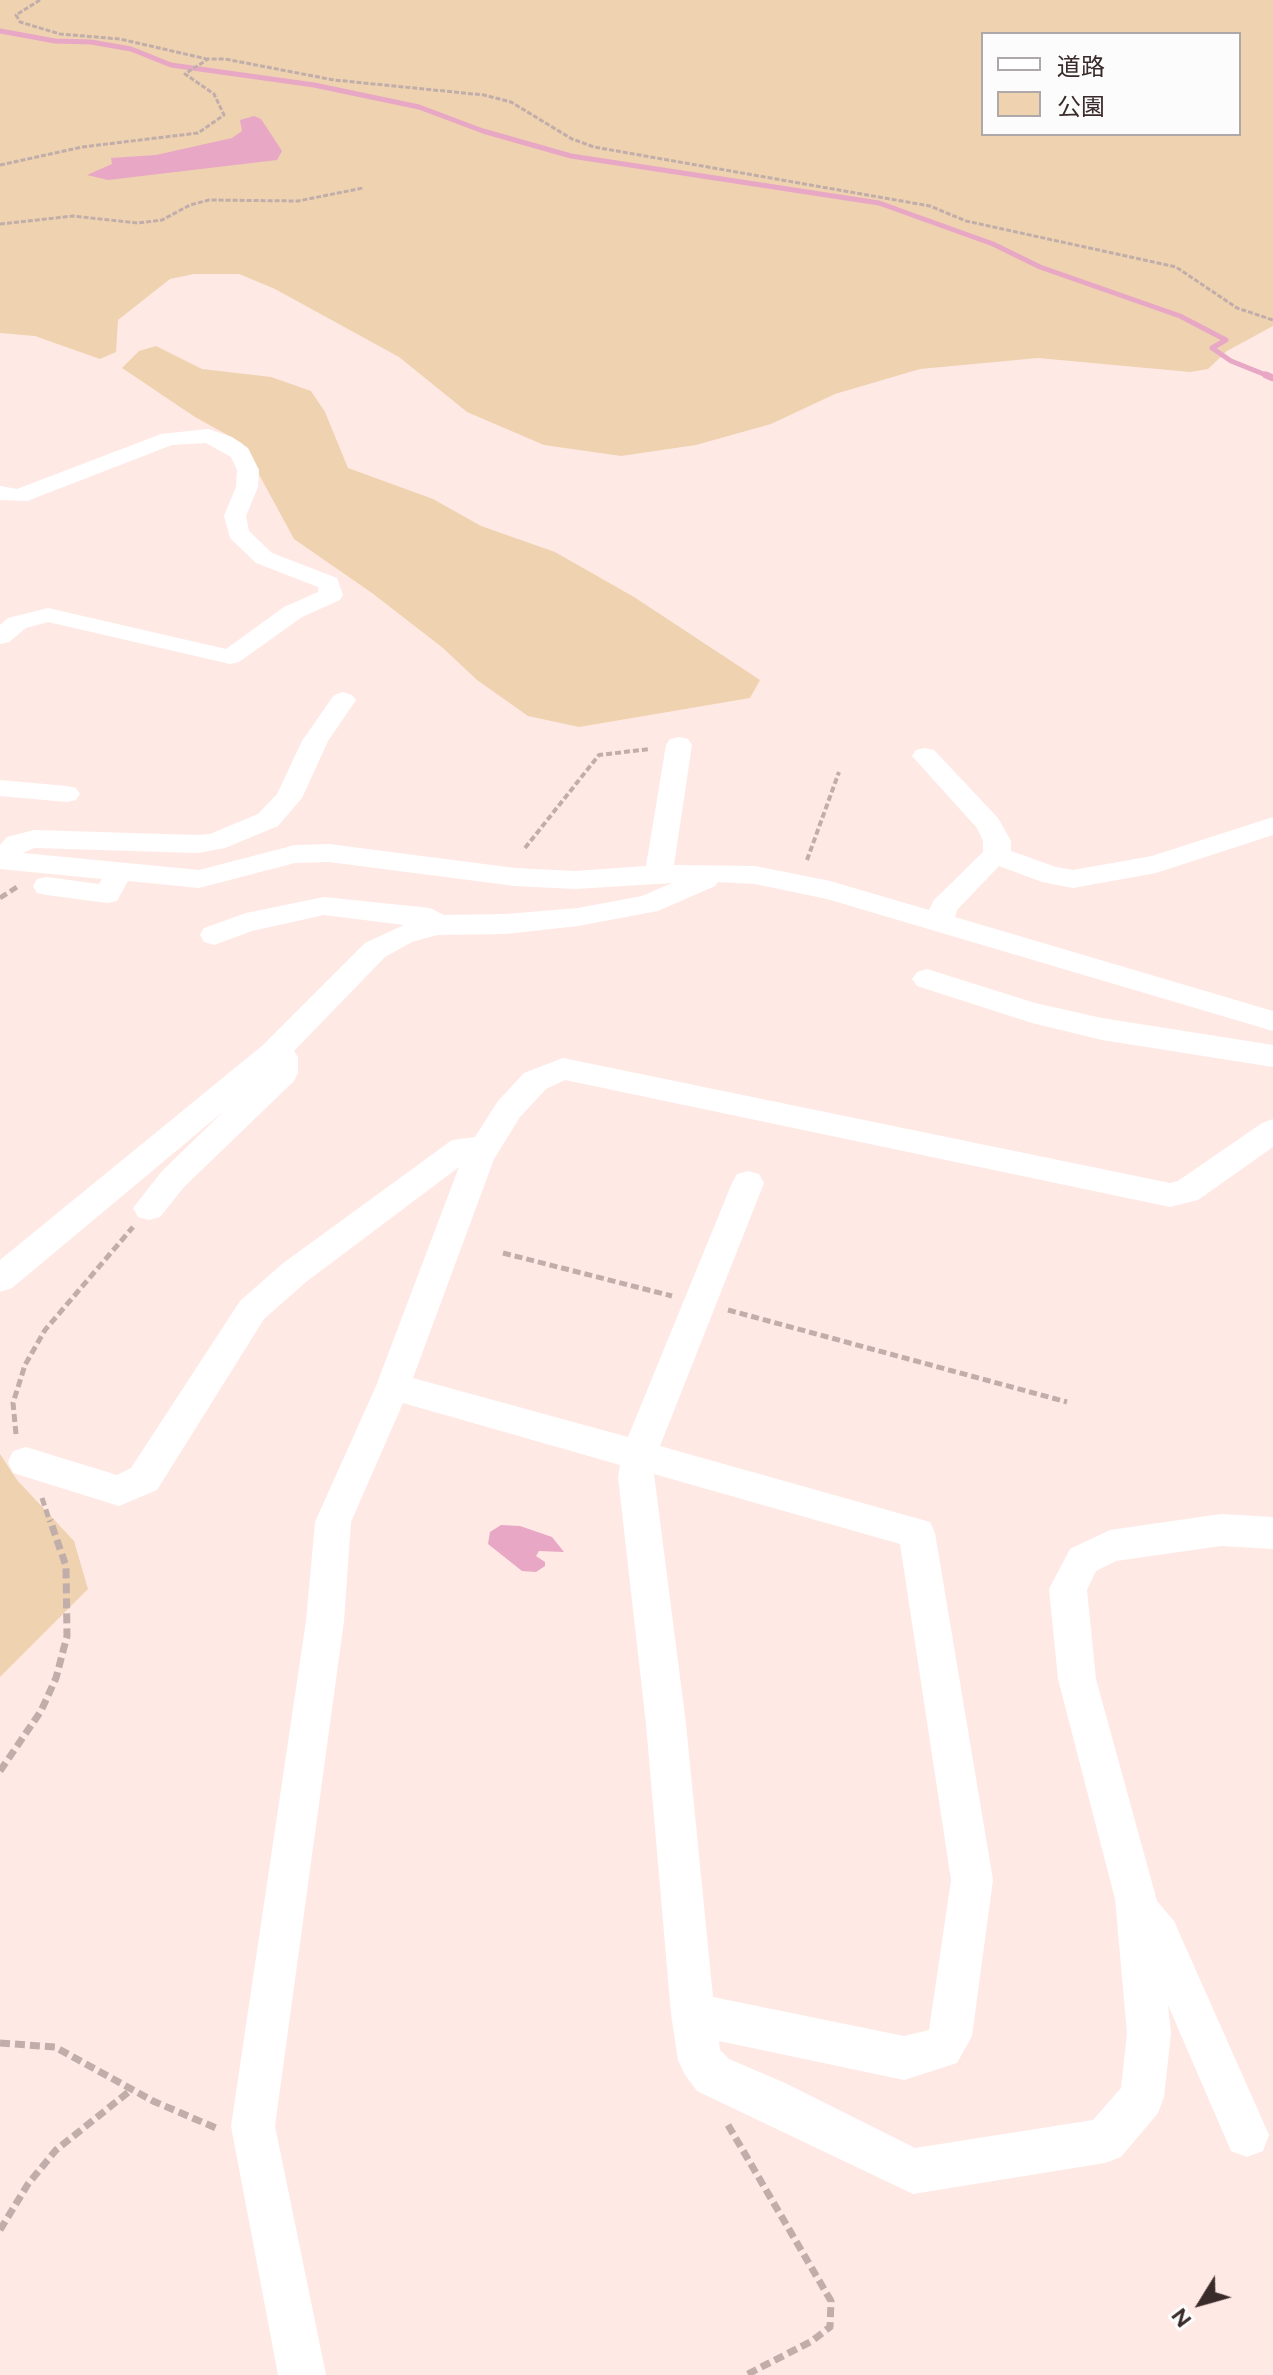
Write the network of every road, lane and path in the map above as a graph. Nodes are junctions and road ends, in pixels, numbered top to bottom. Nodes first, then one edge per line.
1 (40, 0) edge
2 (208, 59) junction
3 (0, 165) edge
4 (363, 188) dead end
5 (0, 224) edge
6 (1273, 320) edge
7 (0, 493) edge
8 (0, 637) edge
9 (343, 700) dead end
10 (679, 745) joint
11 (925, 756) dead end
12 (839, 772) dead end
13 (0, 788) edge
14 (67, 794) dead end
15 (1273, 826) edge
16 (525, 848) dead end
17 (997, 856) junction
18 (2, 859) edge
19 (120, 872) junction
20 (720, 873) junction
21 (659, 874) junction
22 (25, 883) joint
23 (799, 884) junction
24 (0, 898) edge
25 (939, 923) junction
26 (436, 925) junction
27 (214, 935) dead end
28 (927, 979) dead end
29 (1273, 1021) edge
30 (274, 1053) junction
31 (1273, 1056) edge
32 (1273, 1131) edge
33 (484, 1150) junction
34 (748, 1183) dead end
35 (149, 1208) joint
36 (503, 1253) dead end
37 (0, 1279) edge
38 (700, 1303) junction
39 (393, 1386) junction
40 (1067, 1402) dead end
41 (639, 1455) junction
42 (26, 1462) junction
43 (1273, 1533) edge
44 (0, 1771) edge
45 (1137, 1909) junction
46 (693, 2014) junction
47 (0, 2043) edge
48 (131, 2090) junction
49 (722, 2111) dead end
50 (253, 2126) junction
51 (1247, 2135) dead end
52 (0, 2230) edge
53 (302, 2375) edge
54 (746, 2375) edge

1 - 2 path
2 - 3 path
2 - 6 path
4 - 5 path
7 - 8 street
9 - 18 street
10 - 16 path
10 - 21 street
11 - 17 street
12 - 23 path
13 - 14 street
15 - 17 street
17 - 25 street
18 - 19 street
19 - 21 street
19 - 22 street
20 - 21 street
20 - 23 street
20 - 26 street
22 - 24 path
23 - 25 street
25 - 29 street
26 - 27 street
26 - 30 street
28 - 31 street
30 - 35 street
30 - 37 street
32 - 33 street
33 - 39 street
33 - 42 street
34 - 38 street
35 - 42 path
36 - 38 path
38 - 40 path
38 - 41 street
39 - 41 street
39 - 50 street
41 - 46 street
41 - 46 street
42 - 44 path
43 - 45 street
45 - 46 street
45 - 51 street
47 - 48 path
48 - 50 path
48 - 52 path
49 - 54 path
50 - 53 street

